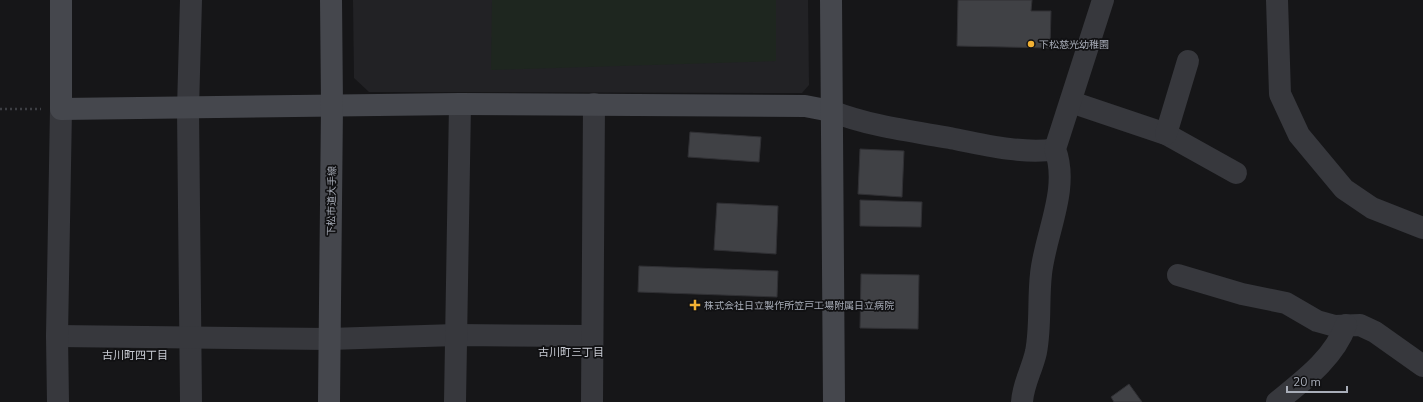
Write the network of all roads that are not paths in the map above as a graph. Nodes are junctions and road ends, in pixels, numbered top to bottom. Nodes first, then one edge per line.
1 (61, 0) edge
2 (191, 0) edge
3 (331, 0) edge
4 (831, 0) edge
5 (1103, 0) edge
6 (1277, 0) edge
7 (1188, 61) dead end
8 (1071, 102) junction
9 (460, 104) junction
10 (594, 104) junction
11 (332, 105) junction
12 (61, 109) junction
13 (188, 109) junction
14 (832, 112) junction
15 (1166, 134) junction
16 (1055, 149) junction
17 (1236, 173) dead end
18 (1423, 228) edge
19 (1178, 274) dead end
20 (1346, 325) junction
21 (456, 335) junction
22 (57, 336) junction
23 (591, 336) junction
24 (190, 338) junction
25 (329, 339) junction
26 (1423, 366) edge
27 (58, 402) edge
28 (191, 402) edge
29 (329, 402) edge
30 (455, 402) edge
31 (592, 402) edge
32 (834, 402) edge
33 (1022, 402) edge
34 (1277, 402) edge

1 - 12 street
2 - 13 street
3 - 11 street, 下松市道大手線
4 - 14 street
5 - 8 street
6 - 18 street
7 - 15 street
8 - 15 street
8 - 16 street
9 - 10 street
9 - 11 street
9 - 21 street
10 - 14 street
10 - 23 street
11 - 13 street
11 - 25 street, 下松市道大手線
12 - 13 street
12 - 22 street
13 - 24 street
14 - 16 street
14 - 32 street
15 - 17 street
16 - 33 street
19 - 20 street
20 - 26 street
20 - 34 street
21 - 23 street
21 - 25 street
21 - 30 street
22 - 24 street
22 - 27 street
23 - 31 street
24 - 25 street
24 - 28 street
25 - 29 street, 下松市道大手線

